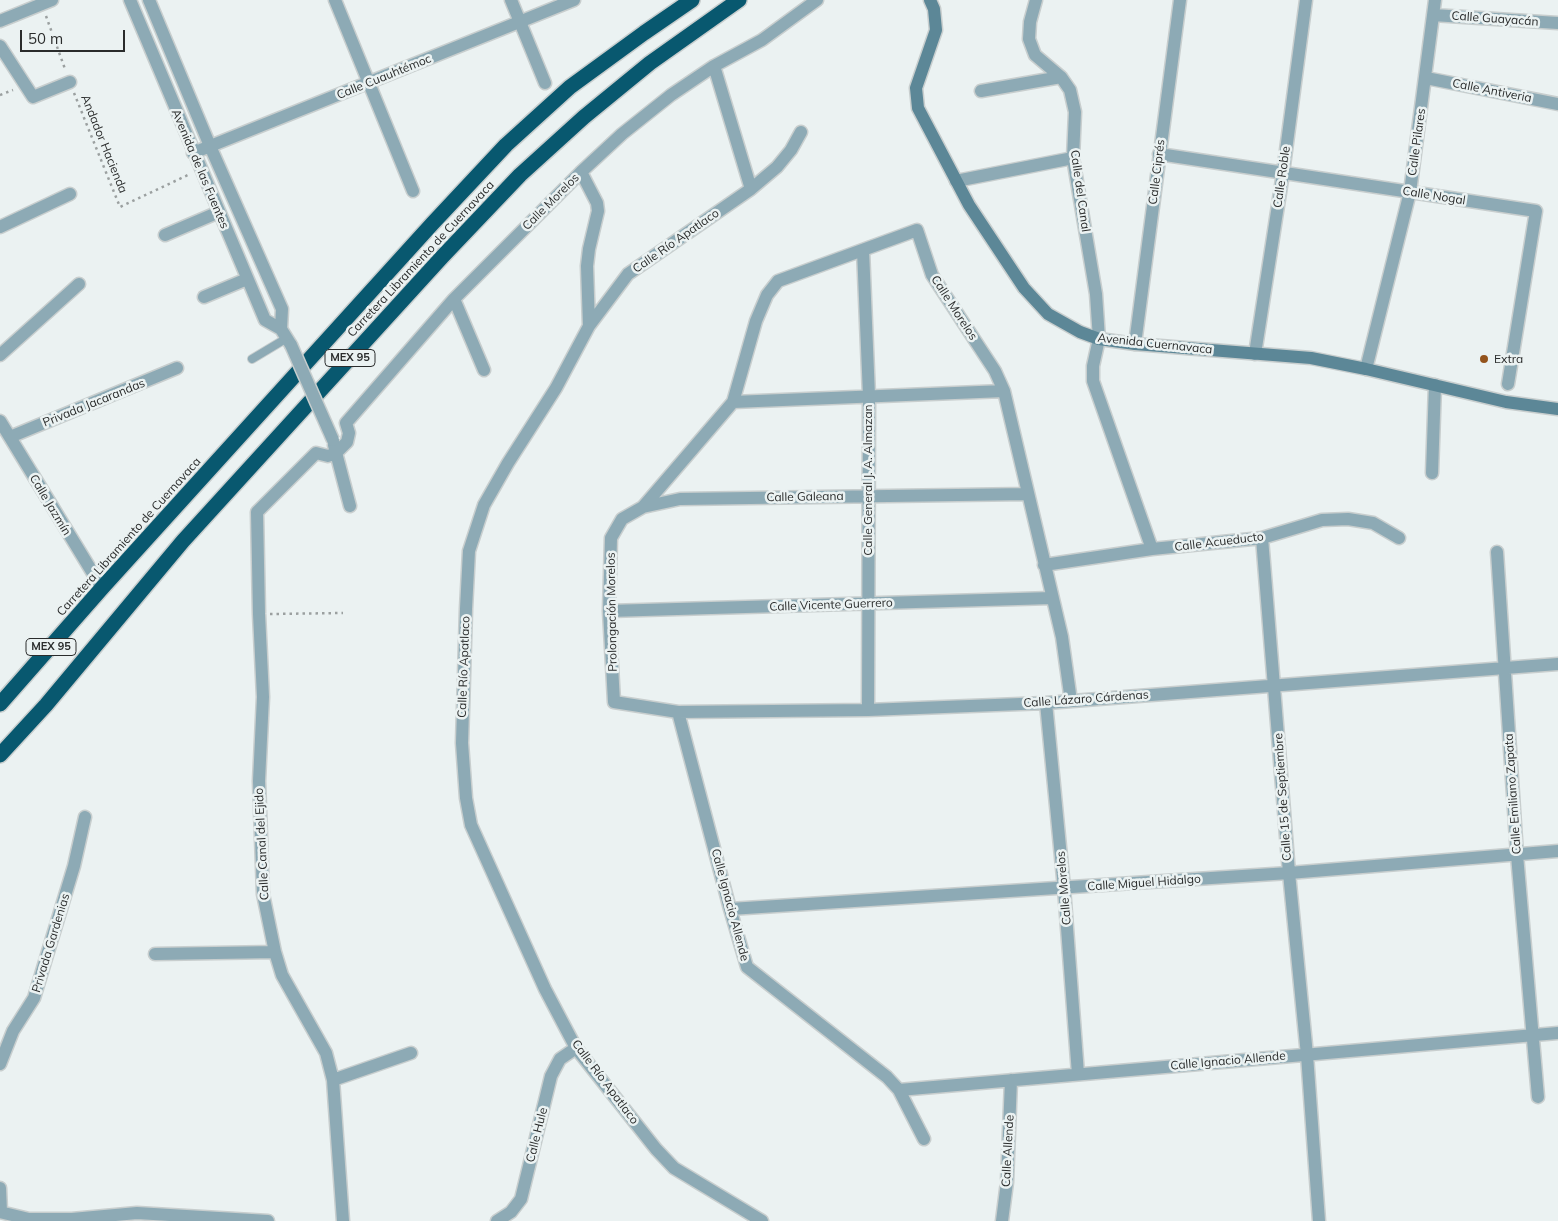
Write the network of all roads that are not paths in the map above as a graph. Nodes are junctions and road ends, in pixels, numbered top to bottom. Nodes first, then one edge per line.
1 (130, 0) edge
2 (149, 0) edge
3 (335, 0) edge
4 (511, 0) edge
5 (574, 0) edge
6 (692, 0) edge
7 (739, 0) edge
8 (817, 0) edge
9 (930, 0) edge
10 (1036, 0) edge
11 (1180, 0) edge
12 (1306, 0) edge
13 (1435, 0) edge
14 (47, 2) edge
15 (26, 5) edge
16 (1433, 15) junction
17 (0, 21) edge
18 (520, 22) junction
19 (1558, 23) edge
20 (0, 46) edge
21 (714, 66) junction
22 (1061, 77) junction
23 (1426, 78) junction
24 (70, 82) road end
25 (370, 83) junction
26 (545, 83) dead end
27 (982, 91) dead end
28 (1558, 104) edge
29 (801, 132) dead end
30 (210, 146) junction
31 (194, 154) junction
32 (1159, 154) junction
33 (1073, 158) junction
34 (581, 172) junction
35 (1284, 173) junction
36 (956, 181) junction
37 (751, 189) junction
38 (413, 191) dead end
39 (1410, 192) junction
40 (70, 194) dead end
41 (219, 212) junction
42 (0, 226) edge
43 (165, 235) dead end
44 (863, 250) junction
45 (247, 279) junction
46 (79, 284) dead end
47 (204, 297) dead end
48 (454, 299) junction
49 (589, 326) junction
50 (286, 338) junction
51 (1099, 339) junction
52 (1136, 344) junction
53 (1255, 354) junction
54 (0, 355) edge
55 (252, 359) dead end
56 (178, 368) dead end
57 (1366, 369) junction
58 (484, 370) dead end
59 (1508, 384) dead end
60 (1435, 385) junction
61 (1004, 391) junction
62 (868, 396) junction
63 (733, 402) junction
64 (1558, 409) edge
65 (3, 428) edge
66 (336, 453) junction
67 (1432, 473) dead end
68 (1027, 494) junction
69 (869, 496) junction
70 (350, 506) dead end
71 (643, 507) junction
72 (1262, 538) junction
73 (1399, 538) dead end
74 (1152, 549) junction
75 (1497, 552) dead end
76 (1044, 565) junction
77 (102, 588) junction
78 (1052, 598) junction
79 (868, 604) junction
80 (609, 611) junction
81 (1558, 664) edge
82 (1504, 668) junction
83 (20, 682) junction
84 (1275, 686) junction
85 (0, 691) edge
86 (1071, 701) junction
87 (614, 702) joint
88 (1046, 702) junction
89 (0, 704) edge
90 (868, 710) junction
91 (678, 712) junction
92 (0, 755) edge
93 (85, 817) dead end
94 (1558, 852) edge
95 (1517, 855) junction
96 (1289, 873) junction
97 (1064, 888) junction
98 (730, 909) junction
99 (275, 952) junction
100 (155, 954) dead end
101 (1558, 1034) edge
102 (1533, 1035) junction
103 (576, 1048) junction
104 (411, 1053) dead end
105 (1308, 1055) junction
106 (0, 1064) edge
107 (1078, 1074) junction
108 (334, 1080) junction
109 (1011, 1080) junction
110 (899, 1090) junction
111 (1538, 1096) dead end
112 (924, 1139) dead end
113 (0, 1188) edge
114 (0, 1212) edge
115 (205, 1219) edge
116 (268, 1221) edge
117 (343, 1221) edge
118 (498, 1221) edge
119 (762, 1221) edge
120 (1002, 1221) edge
121 (1319, 1221) edge

1 - 31 street, Avenida de las Fuentes
2 - 30 street, Avenida de las Fuentes
3 - 25 street
4 - 18 street
5 - 18 street, Calle Cuauhtémoc
6 - 77 highway, Carretera Libramiento de Cuernavaca / MEX 95
7 - 92 highway, Carretera Libramiento de Cuernavaca / MEX 95
8 - 21 street, Calle Morelos
9 - 36 main road, Avenida Cuernavaca
10 - 22 street, Calle del Canal
11 - 32 street, Calle Ciprés
12 - 35 street, Calle Roble
13 - 16 street, Calle Pilares
14 - 15 street
15 - 17 street
16 - 19 street, Calle Guayacán
16 - 23 street, Calle Pilares
18 - 25 street, Calle Cuauhtémoc
18 - 26 street
20 - 24 street
21 - 34 street, Calle Morelos
21 - 37 street
22 - 27 street
22 - 33 street, Calle del Canal
23 - 28 street, Calle Antiveria
23 - 39 street, Calle Pilares
25 - 30 street, Calle Cuauhtémoc
25 - 38 street
29 - 37 street, Calle Río Apatlaco
30 - 31 street, Calle Cuauhtémoc
30 - 50 street, Avenida de las Fuentes
31 - 41 street, Avenida de las Fuentes
32 - 35 street, Calle Nogal
32 - 52 street, Calle Ciprés
33 - 36 street
33 - 51 street, Calle del Canal
34 - 48 street, Calle Morelos
34 - 49 street
35 - 39 street, Calle Nogal
35 - 53 street, Calle Roble
36 - 51 main road, Avenida Cuernavaca
37 - 49 street, Calle Río Apatlaco
39 - 57 street, Calle Pilares
39 - 59 street, Calle Nogal
40 - 42 street
41 - 43 street
41 - 45 street, Avenida de las Fuentes
44 - 61 street, Calle Morelos
44 - 62 street, Calle General J. A. Almazan
44 - 63 street, Calle Morelos
45 - 47 street
45 - 50 street, Avenida de las Fuentes
46 - 54 street
48 - 58 street
48 - 66 street, Calle Morelos
49 - 103 street, Calle Río Apatlaco
50 - 55 lane
50 - 66 street, bridge
51 - 52 main road, Avenida Cuernavaca
51 - 74 street
52 - 53 main road, Avenida Cuernavaca
53 - 57 main road, Avenida Cuernavaca
56 - 65 street, Privada Jacarandas
57 - 60 main road, Avenida Cuernavaca
60 - 64 main road, Avenida Cuernavaca
60 - 67 street
61 - 62 street
61 - 68 street, Calle Morelos
62 - 63 street
62 - 69 street, Calle General J. A. Almazan
63 - 71 street, Calle Morelos
65 - 77 street, Calle Jazmín
66 - 70 street
66 - 99 street, Calle Canal del Ejido
68 - 69 street, Calle Galeana
68 - 76 street, Calle Morelos
69 - 71 street, Calle Galeana
69 - 79 street, Calle General J. A. Almazan
71 - 80 street, Prolongación Morelos
72 - 73 street, Calle Acueducto
72 - 74 street, Calle Acueducto
72 - 84 street, Calle 15 de Septiembre
74 - 76 street, Calle Acueducto
75 - 82 street, Calle Emiliano Zapata
76 - 78 street, Calle Morelos
77 - 83 highway, Carretera Libramiento de Cuernavaca / MEX 95
78 - 79 street, Calle Vicente Guerrero
78 - 86 street, Calle Morelos
79 - 80 street, Calle Vicente Guerrero
79 - 90 street, Calle General J. A. Almazan
80 - 87 street, Prolongación Morelos
81 - 82 street, Calle Lázaro Cárdenas
82 - 84 street, Calle Lázaro Cárdenas
82 - 95 street, Calle Emiliano Zapata
83 - 85 lane
83 - 89 highway, Carretera Libramiento de Cuernavaca / MEX 95
84 - 86 street, Calle Lázaro Cárdenas
84 - 96 street, Calle 15 de Septiembre
86 - 88 street, Calle Lázaro Cárdenas
87 - 91 street, Calle Lázaro Cárdenas
88 - 90 street, Calle Lázaro Cárdenas
88 - 97 street, Calle Morelos
90 - 91 street, Calle Lázaro Cárdenas
91 - 98 street, Calle Ignacio Allende
93 - 106 street, Privada Gardenias
94 - 95 street, Calle Miguel Hidalgo
95 - 96 street, Calle Miguel Hidalgo
95 - 102 street, Calle Emiliano Zapata
96 - 97 street, Calle Miguel Hidalgo
96 - 105 street, Calle 15 de Septiembre
97 - 98 street, Calle Miguel Hidalgo
97 - 107 street, Calle Morelos
98 - 110 street, Calle Ignacio Allende
99 - 100 street
99 - 108 street, Calle Canal del Ejido
101 - 102 street, Calle Ignacio Allende
102 - 105 street, Calle Ignacio Allende
102 - 111 street, Calle Emiliano Zapata
103 - 118 street, Calle Hule
103 - 119 street, Calle Río Apatlaco
104 - 108 street
105 - 107 street, Calle Ignacio Allende
105 - 121 street, Calle 15 de Septiembre
107 - 109 street, Calle Ignacio Allende
108 - 117 street, Calle Canal del Ejido
109 - 110 street, Calle Ignacio Allende
109 - 120 street, Calle Allende
110 - 112 street, Calle Ignacio Allende
113 - 114 street
114 - 115 street
115 - 116 street

